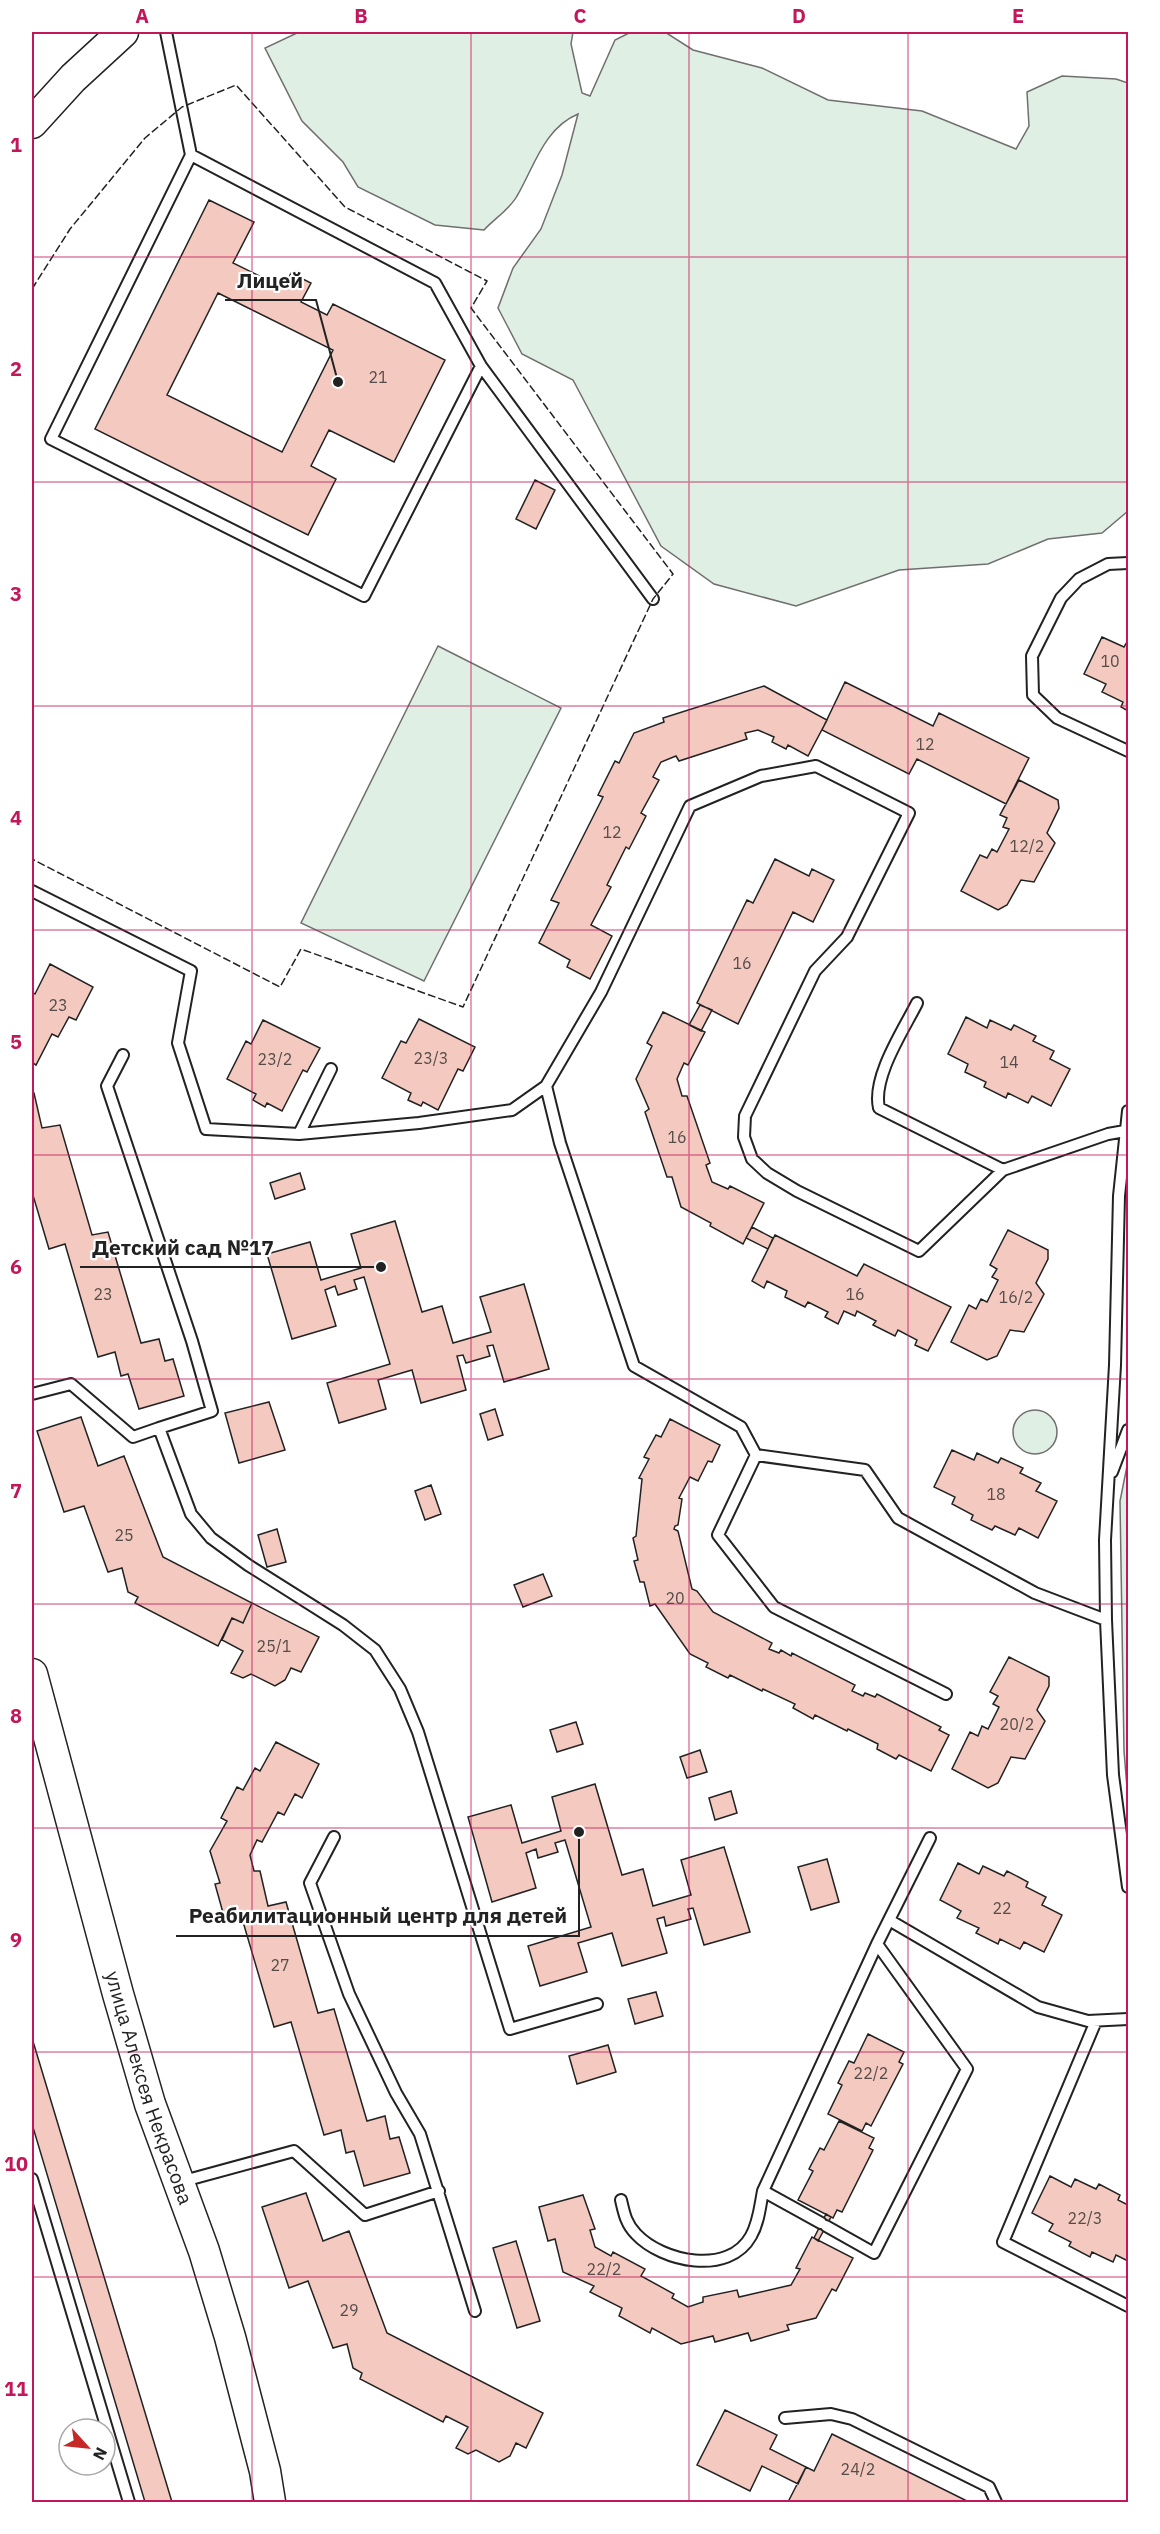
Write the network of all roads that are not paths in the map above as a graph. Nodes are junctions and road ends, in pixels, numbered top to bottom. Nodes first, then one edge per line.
1 (123, 32) edge
2 (166, 32) edge
3 (32, 123) edge
4 (190, 155) junction
5 (481, 366) junction
6 (1128, 563) edge
7 (653, 599) dead end
8 (1128, 751) edge
9 (32, 891) edge
10 (917, 1003) dead end
11 (123, 1054) dead end
12 (331, 1069) dead end
13 (546, 1086) junction
14 (1128, 1111) edge
15 (1125, 1131) junction
16 (299, 1134) junction
17 (1003, 1170) junction
18 (32, 1394) edge
19 (159, 1428) junction
20 (1128, 1430) edge
21 (756, 1455) junction
22 (1108, 1481) junction
23 (1106, 1620) junction
24 (32, 1674) edge
25 (946, 1694) dead end
26 (334, 1837) dead end
27 (930, 1838) dead end
28 (1128, 1887) edge
29 (889, 1920) junction
30 (877, 1944) junction
31 (597, 2004) dead end
32 (1128, 2019) edge
33 (1096, 2021) junction
34 (32, 2179) edge
35 (178, 2183) junction
36 (439, 2191) junction
37 (763, 2191) junction
38 (621, 2200) dead end
39 (1128, 2306) edge
40 (475, 2311) dead end
41 (785, 2418) dead end
42 (129, 2502) edge
43 (270, 2502) edge
44 (996, 2502) edge

1 - 3 street
2 - 4 lane
4 - 5 lane
4 - 5 lane
5 - 7 lane
6 - 8 lane
9 - 16 lane
10 - 17 lane
11 - 19 lane
12 - 16 lane
13 - 16 lane
13 - 17 lane
13 - 21 lane
14 - 15 lane
15 - 17 lane
15 - 22 lane
18 - 19 lane
19 - 31 lane
20 - 22 lane
21 - 23 lane
21 - 25 lane
22 - 23 lane
23 - 28 lane
24 - 35 street, улица Алексея Некрасова
26 - 36 lane
27 - 29 lane
29 - 30 lane
29 - 33 lane
30 - 37 lane
30 - 37 lane
32 - 33 lane
33 - 39 lane
34 - 42 lane
35 - 36 lane
35 - 43 street, улица Алексея Некрасова
36 - 40 lane
37 - 38 lane
41 - 44 lane

